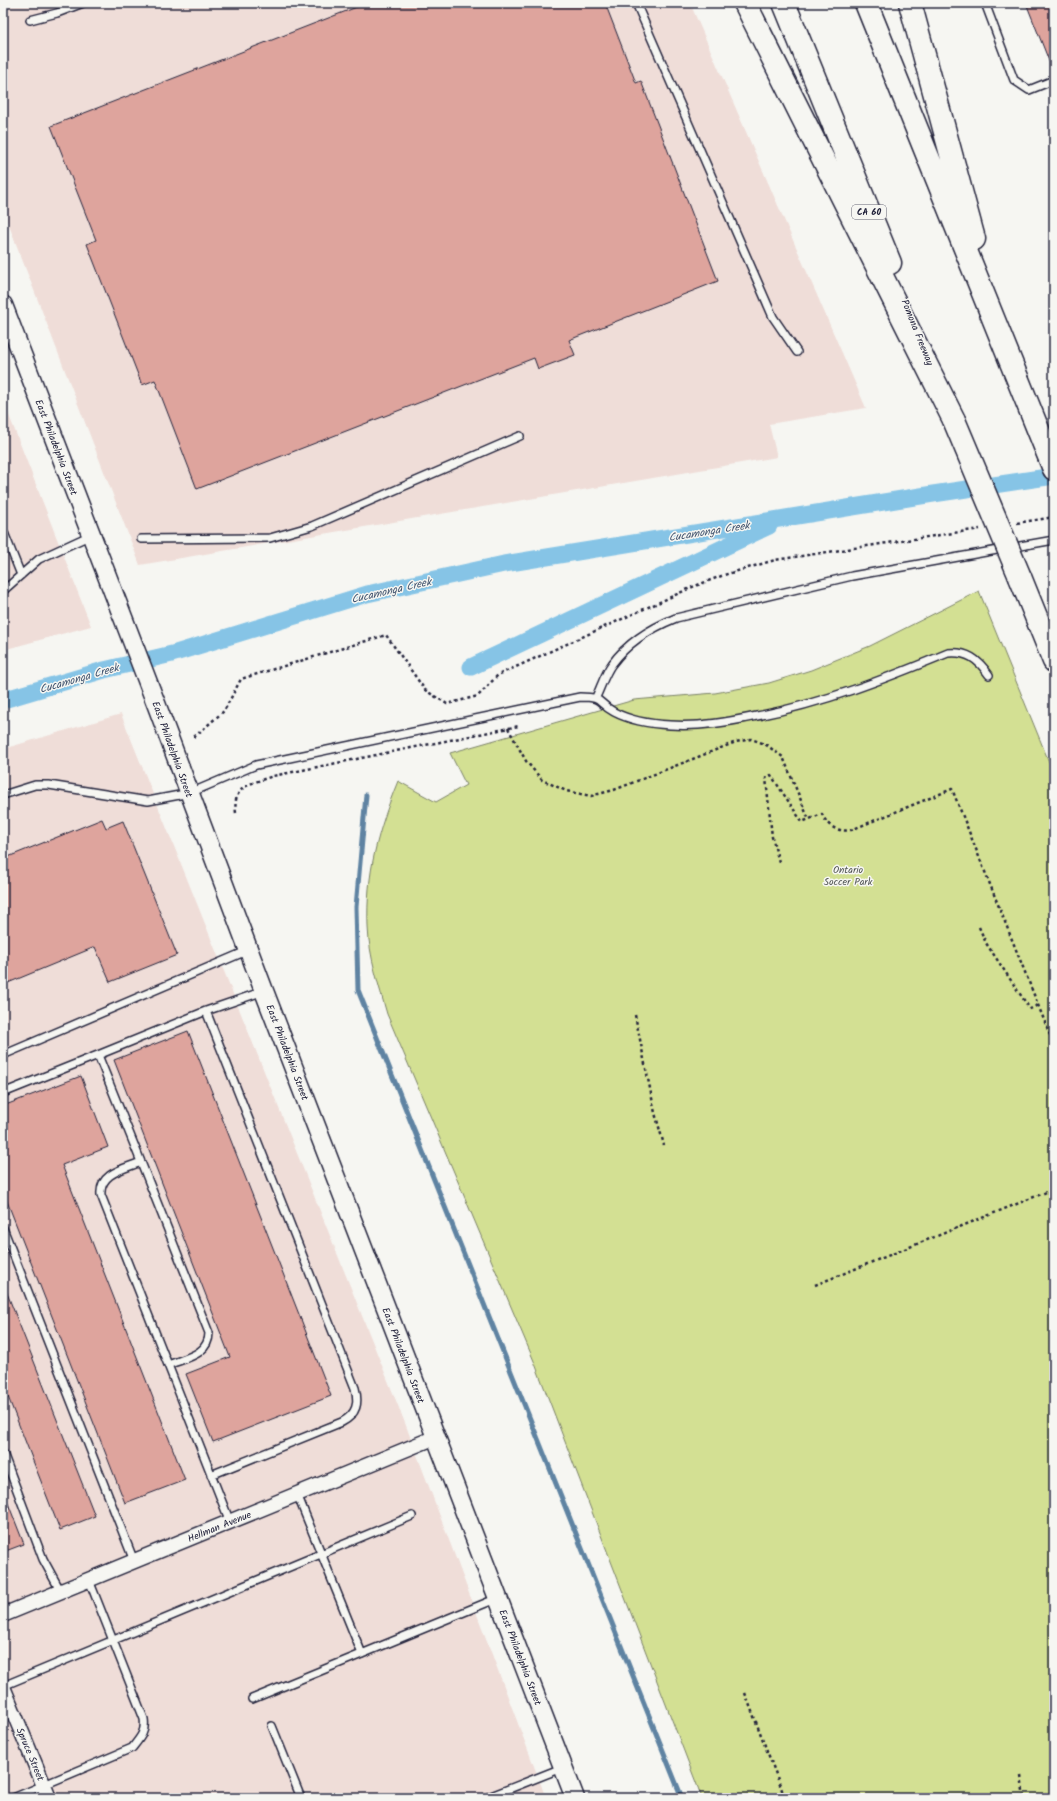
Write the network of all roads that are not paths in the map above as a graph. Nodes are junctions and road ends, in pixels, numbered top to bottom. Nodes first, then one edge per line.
1 (83, 3) edge
2 (636, 3) edge
3 (745, 3) edge
4 (784, 3) edge
5 (866, 3) edge
6 (910, 3) edge
7 (985, 3) edge
8 (30, 20) dead end
9 (1054, 80) edge
10 (3, 305) edge
11 (1000, 337) junction
12 (797, 352) dead end
13 (954, 420) junction
14 (520, 436) dead end
15 (1054, 469) edge
16 (3, 530) edge
17 (91, 535) junction
18 (141, 538) dead end
19 (1054, 540) edge
20 (21, 575) junction
21 (3, 591) edge
22 (1054, 661) edge
23 (989, 675) dead end
24 (596, 697) junction
25 (190, 793) junction
26 (3, 796) edge
27 (249, 950) junction
28 (264, 991) junction
29 (206, 1011) junction
30 (3, 1055) edge
31 (98, 1055) junction
32 (3, 1093) edge
33 (141, 1162) junction
34 (3, 1228) edge
35 (168, 1365) junction
36 (436, 1436) junction
37 (3, 1453) edge
38 (211, 1475) junction
39 (297, 1494) junction
40 (412, 1516) dead end
41 (230, 1522) junction
42 (321, 1554) junction
43 (134, 1561) junction
44 (89, 1580) junction
45 (61, 1592) junction
46 (498, 1598) junction
47 (3, 1615) edge
48 (113, 1640) junction
49 (362, 1654) junction
50 (3, 1686) edge
51 (252, 1699) dead end
52 (272, 1726) dead end
53 (564, 1767) junction
54 (47, 1792) edge
55 (13, 1798) edge
56 (300, 1798) edge
57 (486, 1798) edge
58 (575, 1798) edge

1 - 8 lane
2 - 12 lane
3 - 13 highway
4 - 13 highway, Pomona Freeway / CA 60
5 - 11 highway
6 - 11 highway
7 - 9 lane
10 - 17 street, East Philadelphia Street
11 - 15 highway
13 - 22 highway, Pomona Freeway / CA 60, bridge
14 - 18 lane
16 - 20 lane
17 - 20 lane
17 - 25 street, East Philadelphia Street
19 - 24 lane
20 - 21 lane
23 - 24 lane
24 - 25 lane
25 - 26 lane
25 - 27 street, East Philadelphia Street
27 - 28 street, East Philadelphia Street
27 - 30 lane
28 - 29 lane
28 - 36 street, East Philadelphia Street
29 - 31 lane
29 - 38 lane
31 - 32 lane
31 - 33 lane
33 - 35 lane
33 - 35 lane
34 - 43 lane
35 - 38 lane
36 - 39 street, Hellman Avenue
36 - 46 street, East Philadelphia Street
37 - 45 lane
38 - 41 lane
39 - 41 street, Hellman Avenue
39 - 42 lane
40 - 42 lane
41 - 43 street, Hellman Avenue
42 - 48 lane
42 - 49 lane
43 - 44 street, Hellman Avenue
44 - 45 street, Hellman Avenue
44 - 48 lane
45 - 47 street, Hellman Avenue
46 - 49 lane
46 - 53 street, East Philadelphia Street
48 - 50 lane
48 - 54 lane
49 - 51 lane
50 - 54 street, Spruce Street
52 - 56 lane
53 - 57 lane
53 - 58 street, East Philadelphia Street
54 - 55 lane

